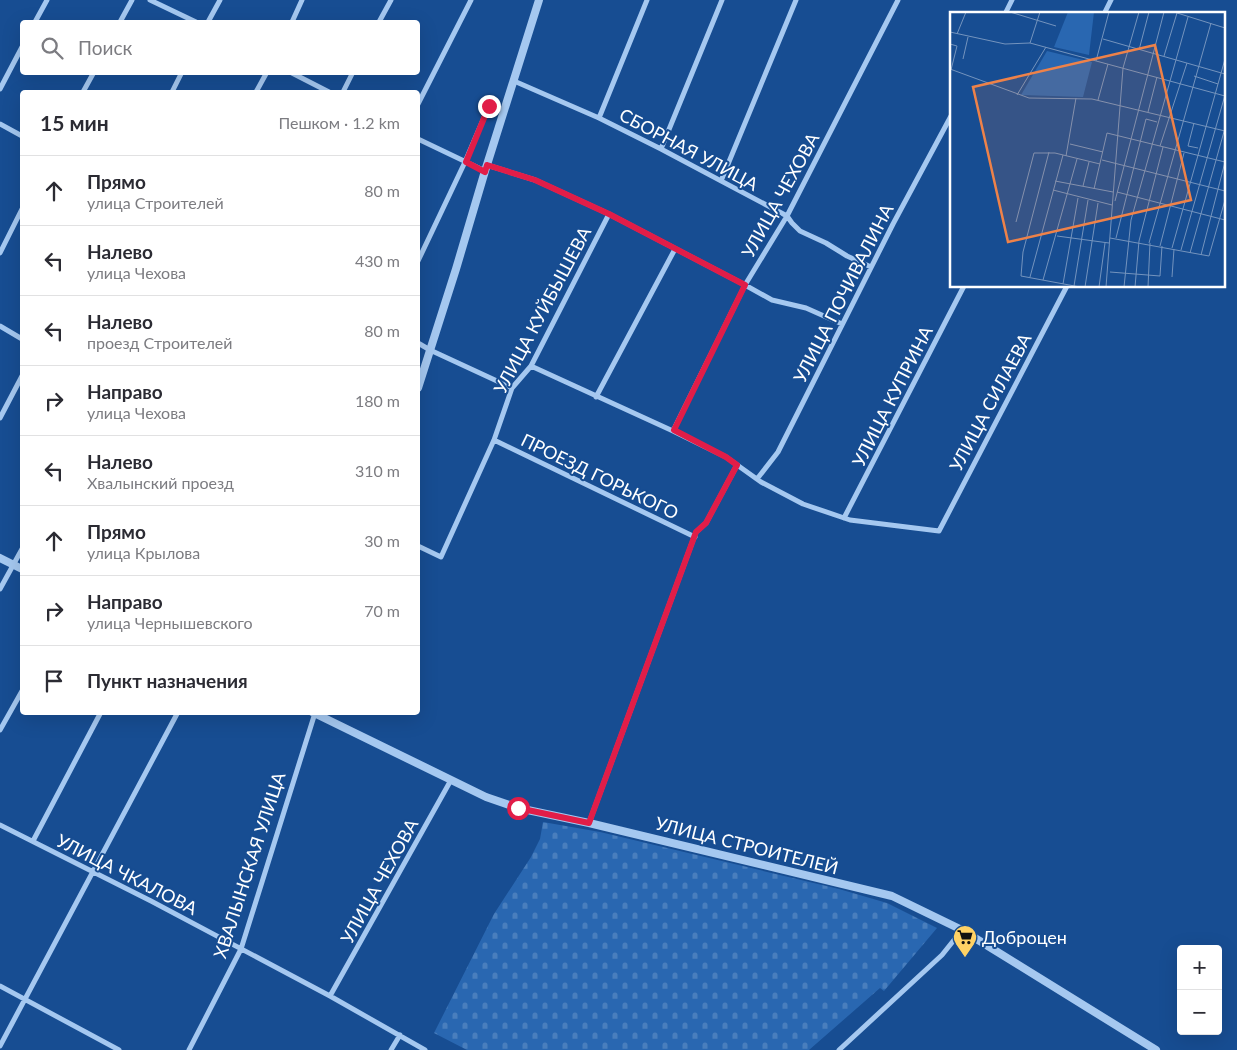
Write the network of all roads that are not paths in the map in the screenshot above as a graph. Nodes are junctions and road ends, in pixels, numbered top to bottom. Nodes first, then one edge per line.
1 (47, 0) edge
2 (132, 0) edge
3 (150, 0) edge
4 (220, 0) edge
5 (302, 0) edge
6 (391, 0) edge
7 (471, 0) edge
8 (539, 0) edge
9 (647, 0) edge
10 (722, 0) edge
11 (796, 0) edge
12 (898, 0) edge
13 (1012, 0) edge
14 (1111, 0) edge
15 (1006, 12) edge
16 (1105, 12) edge
17 (36, 20) edge
18 (121, 20) edge
19 (192, 20) edge
20 (209, 20) edge
21 (293, 20) edge
22 (380, 20) edge
23 (20, 51) edge
24 (92, 75) edge
25 (180, 75) edge
26 (265, 75) edge
27 (296, 75) edge
28 (352, 75) edge
29 (514, 81) junction
30 (0, 89) edge
31 (84, 90) edge
32 (173, 90) edge
33 (257, 90) edge
34 (325, 90) edge
35 (344, 90) edge
36 (420, 100) edge
37 (489, 106) dead end
38 (599, 118) junction
39 (950, 118) edge
40 (0, 124) edge
41 (20, 135) edge
42 (420, 140) edge
43 (661, 149) junction
44 (466, 162) junction
45 (486, 168) junction
46 (721, 181) junction
47 (20, 213) edge
48 (609, 214) junction
49 (787, 216) junction
50 (675, 249) junction
51 (0, 253) edge
52 (420, 257) edge
53 (871, 267) junction
54 (745, 285) junction
55 (963, 288) edge
56 (1066, 288) edge
57 (842, 324) junction
58 (0, 326) edge
59 (20, 338) edge
60 (420, 344) edge
61 (430, 350) junction
62 (531, 366) junction
63 (20, 380) edge
64 (420, 382) edge
65 (512, 388) junction
66 (596, 396) junction
67 (0, 418) edge
68 (674, 430) junction
69 (494, 440) junction
70 (737, 465) junction
71 (756, 479) junction
72 (844, 518) junction
73 (694, 537) junction
74 (420, 547) edge
75 (20, 553) edge
76 (0, 558) edge
77 (14, 565) junction
78 (20, 568) edge
79 (0, 589) edge
80 (20, 695) edge
81 (99, 715) edge
82 (176, 715) edge
83 (313, 715) edge
84 (318, 715) edge
85 (0, 730) edge
86 (451, 780) junction
87 (589, 823) junction
88 (0, 825) edge
89 (33, 841) junction
90 (94, 872) junction
91 (962, 930) junction
92 (241, 949) junction
93 (0, 986) edge
94 (330, 996) junction
95 (25, 1000) junction
96 (400, 1035) junction
97 (107, 1043) junction
98 (0, 1046) edge
99 (103, 1050) edge
100 (119, 1050) edge
101 (189, 1050) edge
102 (391, 1050) edge
103 (425, 1050) edge
104 (839, 1050) edge
105 (1156, 1050) edge

1 - 17 street
2 - 18 street
3 - 19 street
4 - 20 street
5 - 21 street
6 - 22 street
7 - 36 street
8 - 29 street
9 - 38 street
10 - 43 street
11 - 46 street
12 - 49 street, УЛИЦА ЧЕХОВА
13 - 15 street
14 - 16 street
23 - 30 street
24 - 31 street
25 - 32 street
26 - 33 street
27 - 34 street
28 - 35 street
29 - 38 street, СБОРНАЯ УЛИЦА
29 - 45 street
37 - 44 street
38 - 43 street, СБОРНАЯ УЛИЦА
39 - 53 street, УЛИЦА ПОЧИВАЛИНА
40 - 41 street
42 - 44 street
43 - 46 street, СБОРНАЯ УЛИЦА
44 - 45 street
44 - 52 street
45 - 48 street
45 - 61 street
46 - 49 street, СБОРНАЯ УЛИЦА
47 - 51 street
48 - 50 street
48 - 62 street, УЛИЦА КУЙБЫШЕВА
49 - 53 street, СБОРНАЯ УЛИЦА
49 - 54 street, УЛИЦА ЧЕХОВА
50 - 54 street
50 - 66 street
53 - 57 street, УЛИЦА ПОЧИВАЛИНА
54 - 57 street
54 - 68 street, УЛИЦА ЧЕХОВА
55 - 72 street, УЛИЦА КУПРИНА
56 - 72 street, УЛИЦА СИЛАЕВА
57 - 71 street, УЛИЦА ПОЧИВАЛИНА
58 - 59 street
60 - 61 street
61 - 64 street
61 - 65 street
62 - 65 street, УЛИЦА КУЙБЫШЕВА
62 - 66 street
63 - 67 street
65 - 69 street, УЛИЦА КУЙБЫШЕВА
66 - 68 street
68 - 70 street
69 - 73 street, ПРОЕЗД ГОРЬКОГО
69 - 74 street, УЛИЦА КУЙБЫШЕВА
70 - 71 street
70 - 73 street
71 - 72 street
73 - 87 street
75 - 77 street
76 - 77 street
77 - 78 street
77 - 79 street
80 - 85 street
81 - 89 street
82 - 90 street
83 - 92 street, ХВАЛЫНСКАЯ УЛИЦА
84 - 86 street, УЛИЦА СТРОИТЕЛЕЙ
86 - 87 street, УЛИЦА СТРОИТЕЛЕЙ
86 - 94 street, УЛИЦА ЧЕХОВА
87 - 91 street, УЛИЦА СТРОИТЕЛЕЙ
88 - 89 street, УЛИЦА ЧКАЛОВА
89 - 90 street, УЛИЦА ЧКАЛОВА
90 - 92 street, УЛИЦА ЧКАЛОВА
90 - 95 street
91 - 104 street
91 - 105 street, УЛИЦА СТРОИТЕЛЕЙ
92 - 94 street, УЛИЦА ЧКАЛОВА
92 - 101 street, ХВАЛЫНСКАЯ УЛИЦА
93 - 95 street
94 - 96 street, УЛИЦА ЧКАЛОВА
95 - 97 street
95 - 98 street
96 - 102 street
96 - 103 street, УЛИЦА ЧКАЛОВА
97 - 99 street
97 - 100 street

